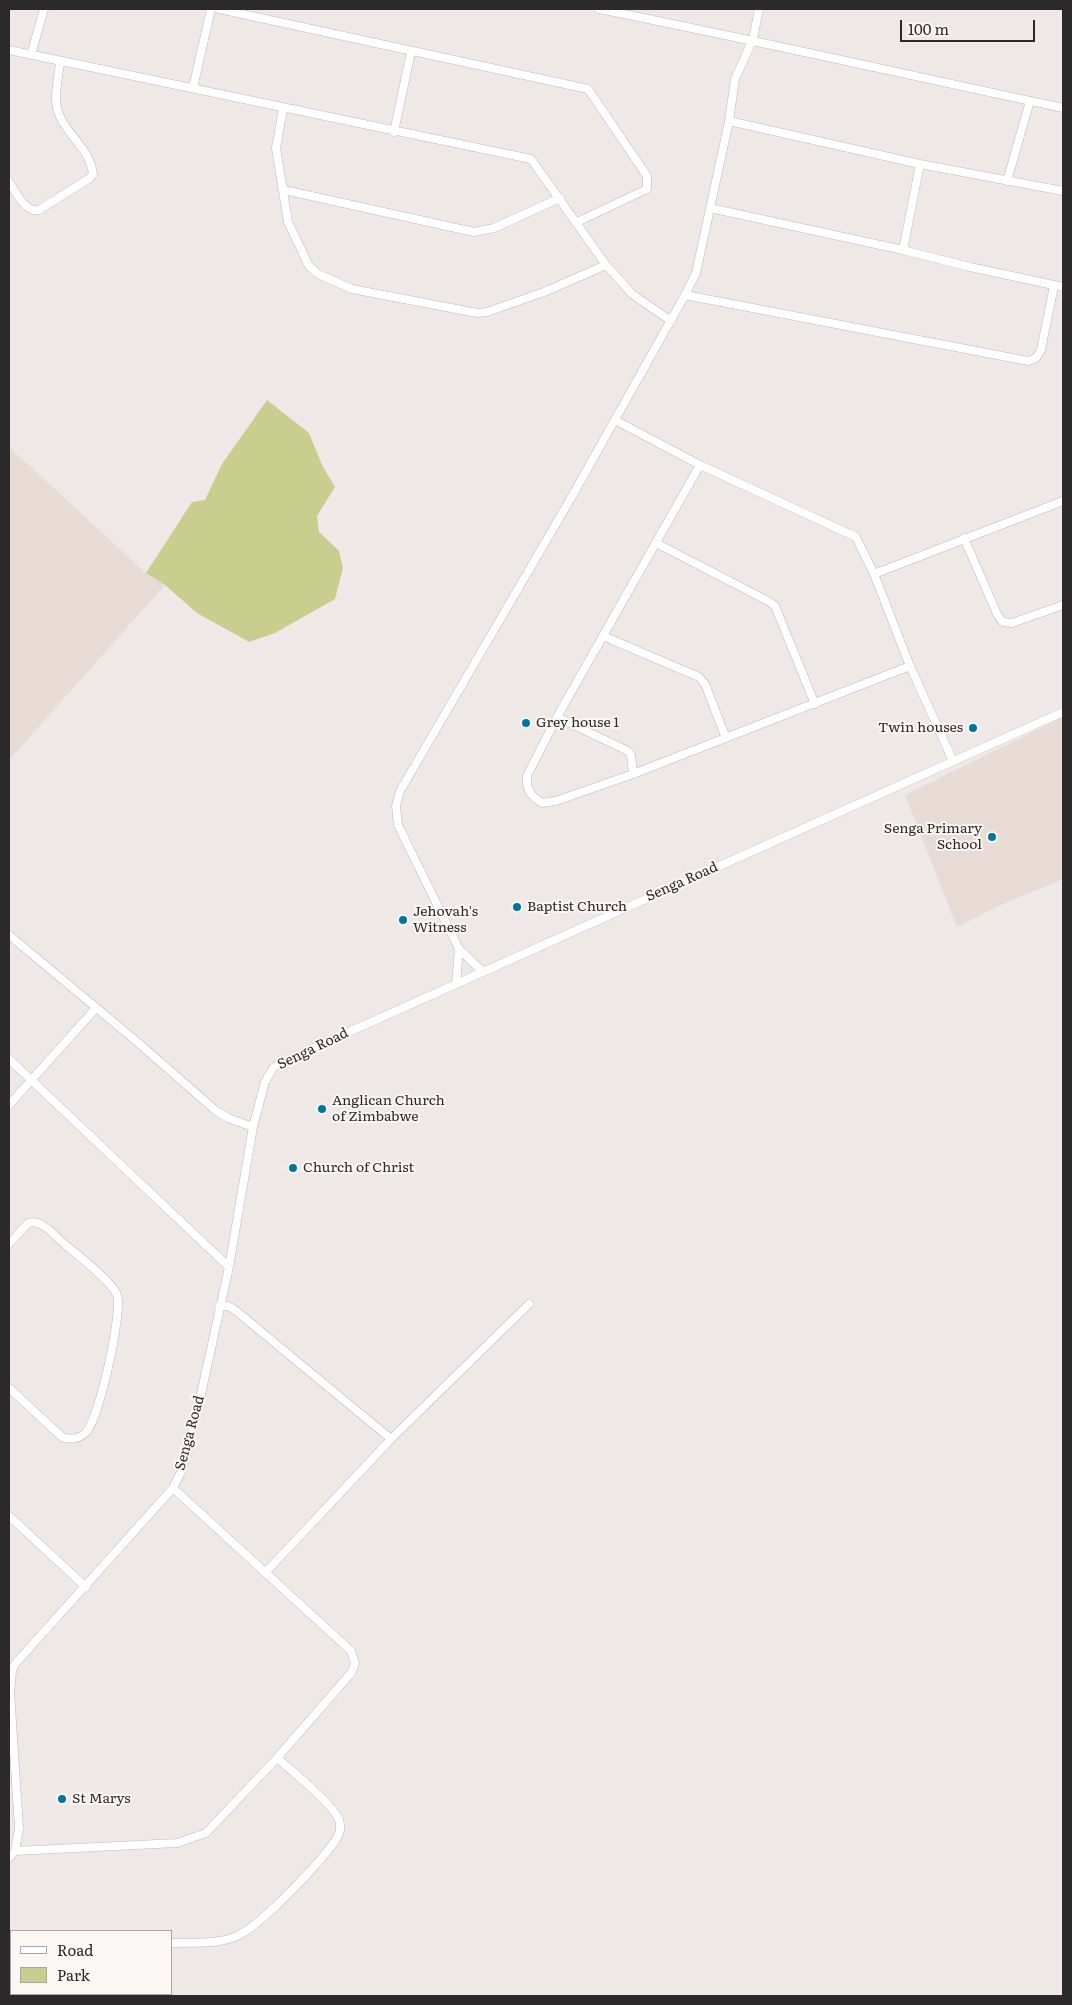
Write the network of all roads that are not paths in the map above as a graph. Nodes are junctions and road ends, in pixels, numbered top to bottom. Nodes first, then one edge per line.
1 (44, 9) edge
2 (210, 9) edge
3 (219, 9) edge
4 (599, 9) edge
5 (759, 9) edge
6 (753, 39) junction
7 (9, 50) edge
8 (411, 52) junction
9 (31, 55) junction
10 (60, 61) junction
11 (193, 88) junction
12 (1030, 101) junction
13 (1063, 108) edge
14 (283, 109) junction
15 (728, 121) junction
16 (394, 132) junction
17 (920, 164) junction
18 (1007, 181) junction
19 (9, 182) edge
20 (284, 190) junction
21 (1063, 191) edge
22 (560, 198) junction
23 (710, 208) junction
24 (577, 222) junction
25 (903, 250) junction
26 (606, 264) junction
27 (1054, 286) junction
28 (1063, 288) edge
29 (685, 295) junction
30 (671, 321) junction
31 (615, 420) junction
32 (700, 465) junction
33 (1063, 500) edge
34 (964, 538) junction
35 (656, 543) junction
36 (874, 574) junction
37 (1063, 605) edge
38 (603, 636) junction
39 (910, 666) junction
40 (815, 704) junction
41 (1063, 712) edge
42 (557, 717) junction
43 (726, 738) junction
44 (953, 761) junction
45 (633, 774) junction
46 (9, 935) edge
47 (458, 949) junction
48 (482, 971) junction
49 (456, 983) junction
50 (96, 1008) junction
51 (9, 1059) edge
52 (31, 1080) junction
53 (9, 1105) edge
54 (253, 1127) junction
55 (9, 1244) edge
56 (229, 1267) junction
57 (529, 1304) dead end
58 (219, 1306) junction
59 (9, 1388) edge
60 (391, 1439) junction
61 (173, 1488) junction
62 (9, 1516) edge
63 (265, 1573) junction
64 (86, 1587) junction
65 (277, 1758) junction
66 (15, 1851) junction
67 (9, 1858) edge
68 (172, 1943) edge

1 - 9 street
2 - 11 street
3 - 8 street
4 - 6 street
5 - 6 street
6 - 12 street
6 - 15 street
7 - 9 street
8 - 16 street
8 - 24 street
9 - 10 street
10 - 11 street
10 - 19 street
11 - 14 street
12 - 13 street
12 - 18 street
14 - 16 street
14 - 20 street
15 - 17 street
15 - 23 street
16 - 22 street
17 - 18 street
17 - 25 street
18 - 21 street
20 - 22 street
20 - 26 street
22 - 24 street
23 - 25 street
23 - 29 street
24 - 26 street
25 - 27 street
26 - 30 street
27 - 28 street
27 - 29 street
29 - 30 street
30 - 31 street
31 - 32 street
31 - 47 street
32 - 35 street
32 - 36 street
33 - 34 street
34 - 36 street
34 - 37 street
35 - 38 street
35 - 40 street
36 - 39 street
38 - 42 street
38 - 43 street
39 - 40 street
39 - 44 street
40 - 43 street
41 - 44 street, Senga Road
42 - 45 street
42 - 45 street
43 - 45 street
44 - 48 street, Senga Road
46 - 50 street
47 - 48 street
47 - 49 street
48 - 49 street, Senga Road
49 - 54 street, Senga Road
50 - 52 street
50 - 54 street
51 - 52 street
52 - 53 street
52 - 56 street
54 - 56 street, Senga Road
55 - 59 street
56 - 58 street, Senga Road
57 - 60 street
58 - 60 street
58 - 61 street, Senga Road
60 - 63 street
61 - 63 street
61 - 64 street, Senga Road
62 - 64 street
63 - 65 street
64 - 66 street, Senga Road
65 - 66 street
65 - 68 street
66 - 67 street

